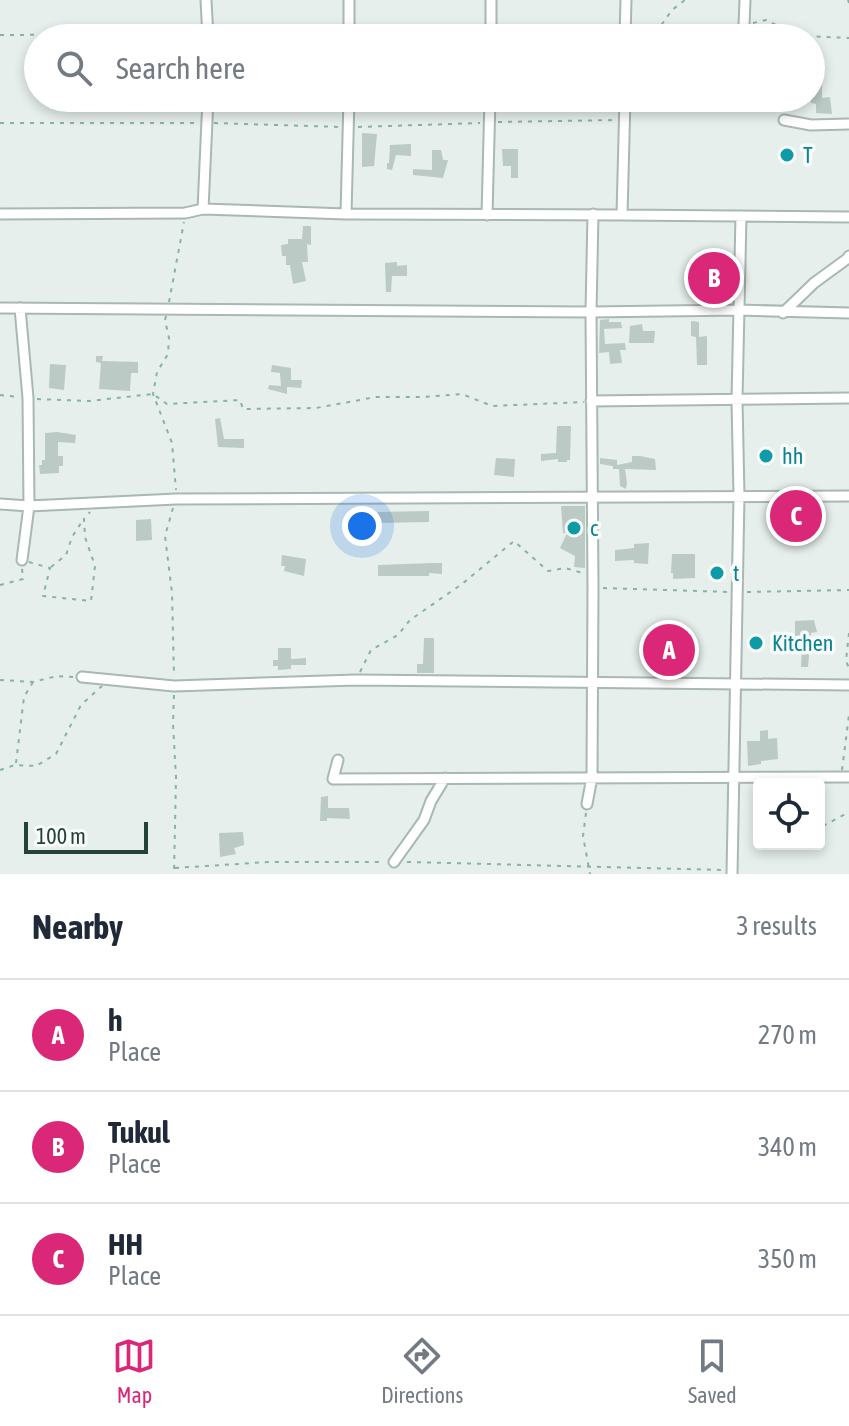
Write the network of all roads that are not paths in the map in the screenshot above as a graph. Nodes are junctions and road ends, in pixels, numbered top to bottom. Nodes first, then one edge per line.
1 (206, 0) edge
2 (349, 0) edge
3 (491, 0) edge
4 (626, 0) edge
5 (745, 0) edge
6 (207, 24) edge
7 (349, 24) edge
8 (491, 24) edge
9 (625, 24) edge
10 (744, 24) edge
11 (208, 112) edge
12 (349, 112) edge
13 (489, 112) edge
14 (625, 112) edge
15 (784, 120) dead end
16 (849, 124) edge
17 (203, 209) junction
18 (0, 214) edge
19 (346, 214) junction
20 (593, 214) junction
21 (487, 215) junction
22 (622, 215) junction
23 (741, 216) junction
24 (849, 217) edge
25 (849, 256) edge
26 (0, 308) edge
27 (20, 308) junction
28 (739, 310) junction
29 (591, 312) junction
30 (783, 313) junction
31 (849, 313) edge
32 (849, 398) edge
33 (737, 400) junction
34 (591, 401) junction
35 (739, 496) junction
36 (849, 496) edge
37 (593, 498) junction
38 (0, 504) edge
39 (29, 506) junction
40 (22, 560) road end
41 (82, 677) road end
42 (593, 682) junction
43 (736, 683) junction
44 (849, 685) edge
45 (338, 760) dead end
46 (849, 775) edge
47 (592, 777) junction
48 (445, 778) junction
49 (734, 778) junction
50 (587, 804) road end
51 (394, 862) road end
52 (732, 872) edge

1 - 6 street
2 - 7 street
3 - 8 street
4 - 9 street
5 - 10 street
11 - 17 street
12 - 19 street
13 - 21 street
14 - 22 street
15 - 16 street
17 - 18 street
17 - 19 street
19 - 21 street
20 - 21 street
20 - 22 street
20 - 29 street
22 - 23 street
23 - 24 street
23 - 28 street
25 - 30 street
26 - 27 street
27 - 29 street
27 - 39 street
28 - 29 street
28 - 30 street
28 - 33 street
29 - 34 street
30 - 31 street
32 - 33 street
33 - 34 street
33 - 35 street
34 - 37 street
35 - 36 street
35 - 37 street
35 - 43 street
37 - 39 street
37 - 42 street
38 - 39 street
39 - 40 street
41 - 42 street
42 - 43 street
42 - 47 street
43 - 44 street
43 - 49 street
45 - 48 street
46 - 49 street
47 - 48 street
47 - 49 street
47 - 50 street
48 - 51 street
49 - 52 street

